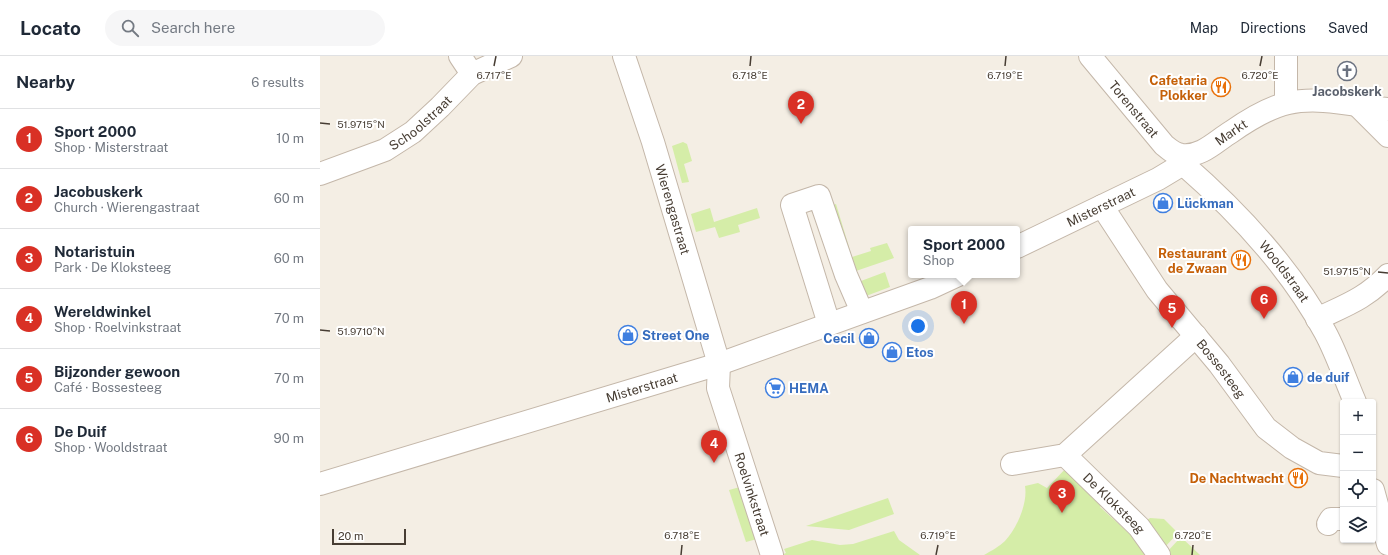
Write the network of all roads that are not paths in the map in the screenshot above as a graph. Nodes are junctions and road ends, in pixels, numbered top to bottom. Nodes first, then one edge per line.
1 (460, 56) edge
2 (511, 56) edge
3 (624, 56) edge
4 (1090, 56) edge
5 (1286, 56) edge
6 (472, 74) junction
7 (1286, 103) junction
8 (1358, 106) junction
9 (1388, 109) edge
10 (1388, 136) edge
11 (1183, 160) junction
12 (320, 174) edge
13 (1102, 206) junction
14 (1020, 246) edge
15 (1388, 275) edge
16 (952, 278) edge
17 (862, 312) junction
18 (1317, 319) junction
19 (829, 324) junction
20 (1196, 336) junction
21 (719, 364) junction
22 (1354, 399) edge
23 (1064, 455) junction
24 (1012, 464) dead end
25 (1340, 466) edge
26 (320, 484) edge
27 (1375, 507) edge
28 (1377, 519) edge
29 (1388, 544) edge
30 (770, 550) edge
31 (1159, 555) edge

1 - 6 street
2 - 6 street, Schoolstraat
3 - 21 street, Wierengastraat
4 - 11 street, Torenstraat
5 - 7 street
6 - 12 street, Schoolstraat
7 - 8 street, Markt
7 - 11 street, Markt
8 - 9 street, Markt
8 - 10 street
11 - 13 street, Misterstraat
11 - 18 street, Wooldstraat
13 - 14 street, Misterstraat
13 - 20 street, Bossesteeg
15 - 18 street
16 - 17 street, Misterstraat
17 - 19 street, Misterstraat
17 - 19 street
18 - 22 street, Wooldstraat
19 - 21 street, Misterstraat
20 - 23 street
20 - 25 street, Bossesteeg
21 - 26 street, Misterstraat
21 - 30 street, Roelvinkstraat
23 - 24 street
23 - 31 street, De Kloksteeg
27 - 28 street
28 - 29 street

